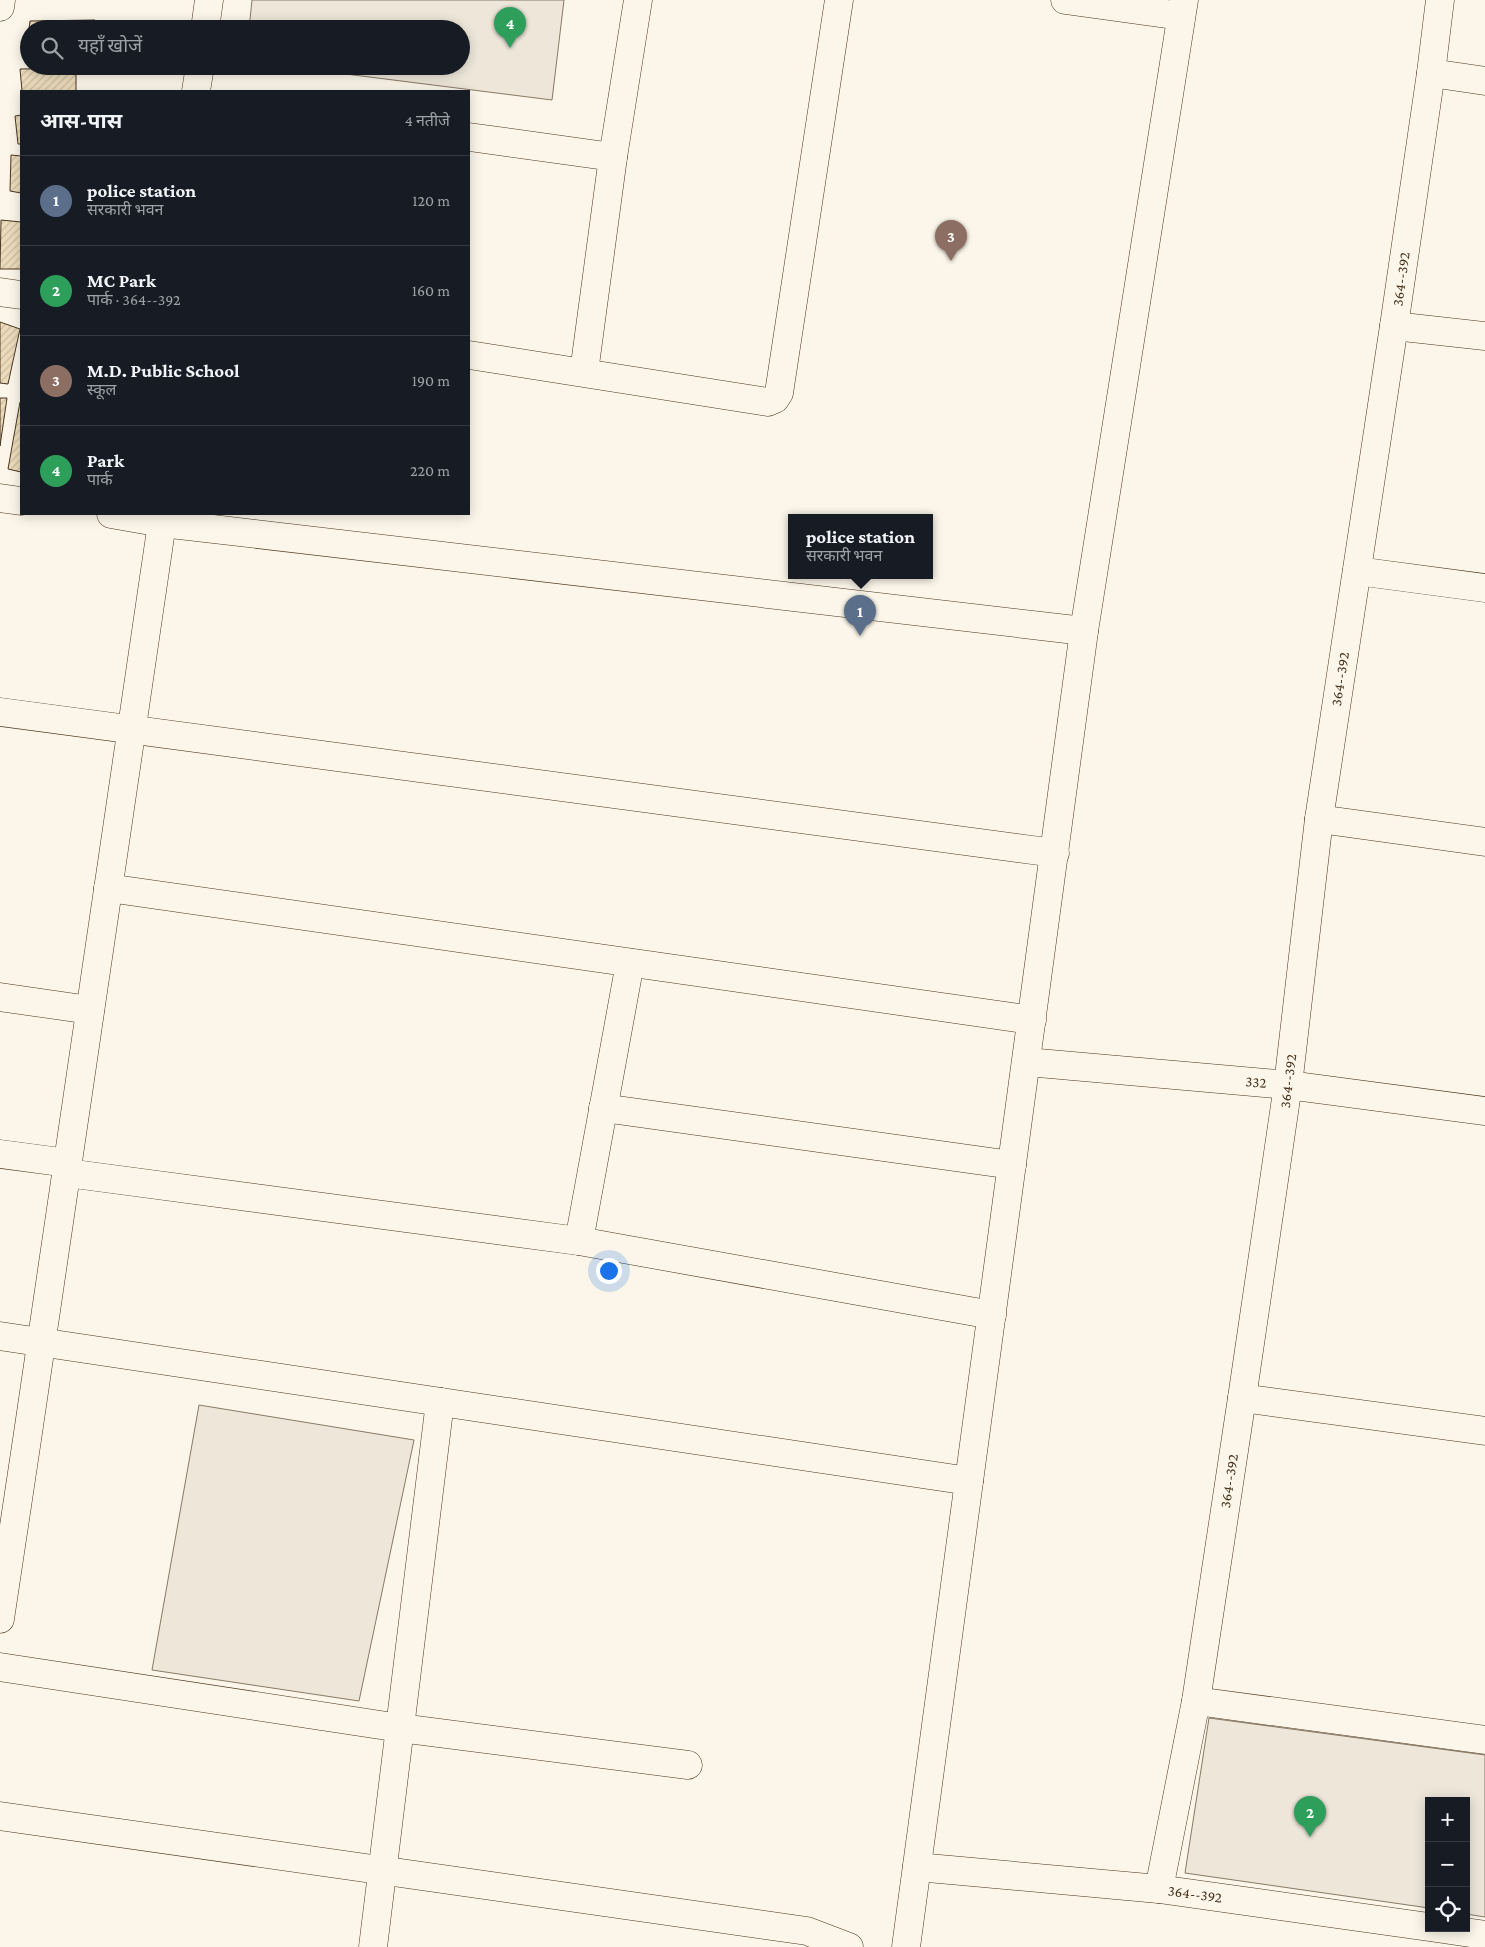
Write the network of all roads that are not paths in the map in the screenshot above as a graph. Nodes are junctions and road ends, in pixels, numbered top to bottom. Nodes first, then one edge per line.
1 (1, 0) edge
2 (209, 0) edge
3 (638, 0) edge
4 (839, 0) edge
5 (1064, 0) edge
6 (1440, 0) edge
7 (0, 7) edge
8 (1183, 8) edge
9 (206, 20) edge
10 (1431, 73) junction
11 (199, 75) edge
12 (1485, 81) edge
13 (196, 90) edge
14 (470, 137) edge
15 (613, 157) junction
16 (0, 292) edge
17 (20, 295) edge
18 (1394, 326) junction
19 (1485, 336) edge
20 (470, 355) edge
21 (584, 372) junction
22 (0, 498) edge
23 (20, 501) edge
24 (120, 515) edge
25 (147, 518) edge
26 (1357, 571) junction
27 (1485, 588) edge
28 (1084, 631) junction
29 (0, 712) edge
30 (130, 730) junction
31 (1319, 819) junction
32 (1485, 842) edge
33 (1055, 853) junction
34 (108, 888) junction
35 (630, 963) junction
36 (0, 997) edge
37 (90, 1010) junction
38 (1032, 1020) junction
39 (1027, 1062) junction
40 (1288, 1085) junction
41 (603, 1108) junction
42 (1485, 1111) edge
43 (0, 1154) edge
44 (1012, 1165) junction
45 (68, 1168) junction
46 (578, 1241) junction
47 (992, 1315) junction
48 (0, 1336) edge
49 (43, 1342) junction
50 (1242, 1398) junction
51 (440, 1402) junction
52 (1485, 1431) edge
53 (970, 1481) junction
54 (0, 1619) edge
55 (0, 1667) edge
56 (1196, 1701) junction
57 (400, 1728) junction
58 (1485, 1740) edge
59 (688, 1766) dead end
60 (0, 1816) edge
61 (917, 1867) junction
62 (382, 1870) junction
63 (1159, 1889) junction
64 (1425, 1926) edge
65 (1464, 1932) edge
66 (1485, 1935) edge
67 (373, 1947) edge
68 (849, 1947) edge
69 (906, 1947) edge

1 - 7 street
2 - 9 street
3 - 15 street
4 - 21 street
5 - 8 street
6 - 10 street, 364--392
8 - 28 street
10 - 12 street
10 - 18 street, 364--392
11 - 13 street
14 - 15 street
15 - 21 street
16 - 17 street
18 - 19 street
18 - 26 street, 364--392
20 - 21 street
22 - 23 street
24 - 25 street
25 - 28 street
25 - 30 street
26 - 27 street
26 - 31 street, 364--392
28 - 33 street
29 - 30 street
30 - 33 street
30 - 34 street
31 - 32 street
31 - 40 street, 364--392
33 - 38 street
34 - 35 street
34 - 37 street
35 - 38 street
35 - 41 street
36 - 37 street
37 - 45 street
38 - 39 street
39 - 40 street, 332
39 - 44 street
40 - 42 street, 332
40 - 50 street, 364--392
41 - 44 street
41 - 46 street
43 - 45 street
44 - 47 street
45 - 46 street
45 - 49 street
46 - 47 street
47 - 53 street
48 - 49 street
49 - 51 street
49 - 54 street
50 - 52 street
50 - 56 street, 364--392
51 - 53 street
51 - 57 street
53 - 61 street
55 - 57 street
56 - 58 street
56 - 63 street, 364--392
57 - 59 street
57 - 62 street
60 - 62 street
61 - 63 street
61 - 69 street
62 - 67 street
62 - 68 street
63 - 64 street, 364--392
65 - 66 street

